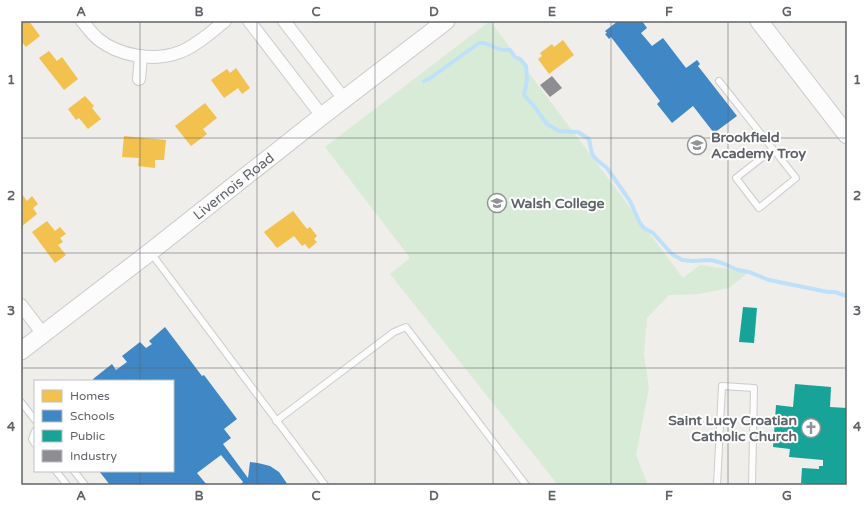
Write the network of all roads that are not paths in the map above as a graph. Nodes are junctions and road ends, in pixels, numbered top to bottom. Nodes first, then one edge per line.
1 (82, 21) edge
2 (225, 21) edge
3 (249, 21) edge
4 (284, 21) edge
5 (446, 21) edge
6 (759, 21) edge
7 (141, 56) junction
8 (140, 79) dead end
9 (719, 81) dead end
10 (344, 99) junction
11 (322, 116) junction
12 (847, 135) edge
13 (773, 149) junction
14 (150, 252) junction
15 (21, 305) edge
16 (43, 334) junction
17 (21, 351) edge
18 (21, 402) edge
19 (34, 419) edge
20 (276, 421) junction
21 (34, 433) edge
22 (34, 442) edge
23 (57, 472) edge
24 (75, 472) edge
25 (67, 485) edge
26 (85, 485) edge
27 (325, 485) edge
28 (526, 485) edge
29 (717, 485) edge
30 (752, 485) edge

1 - 7 street
2 - 7 street
3 - 11 street
4 - 10 street
5 - 10 main road, Livernois Road
6 - 12 main road
7 - 8 street
9 - 13 lane
10 - 11 main road, Livernois Road
11 - 14 main road, Livernois Road
13 - 13 lane
14 - 16 main road, Livernois Road
14 - 20 lane
15 - 16 street
16 - 17 main road, Livernois Road
18 - 19 lane
20 - 27 lane
20 - 28 lane
21 - 22 lane
23 - 25 lane
24 - 26 lane
29 - 30 lane

